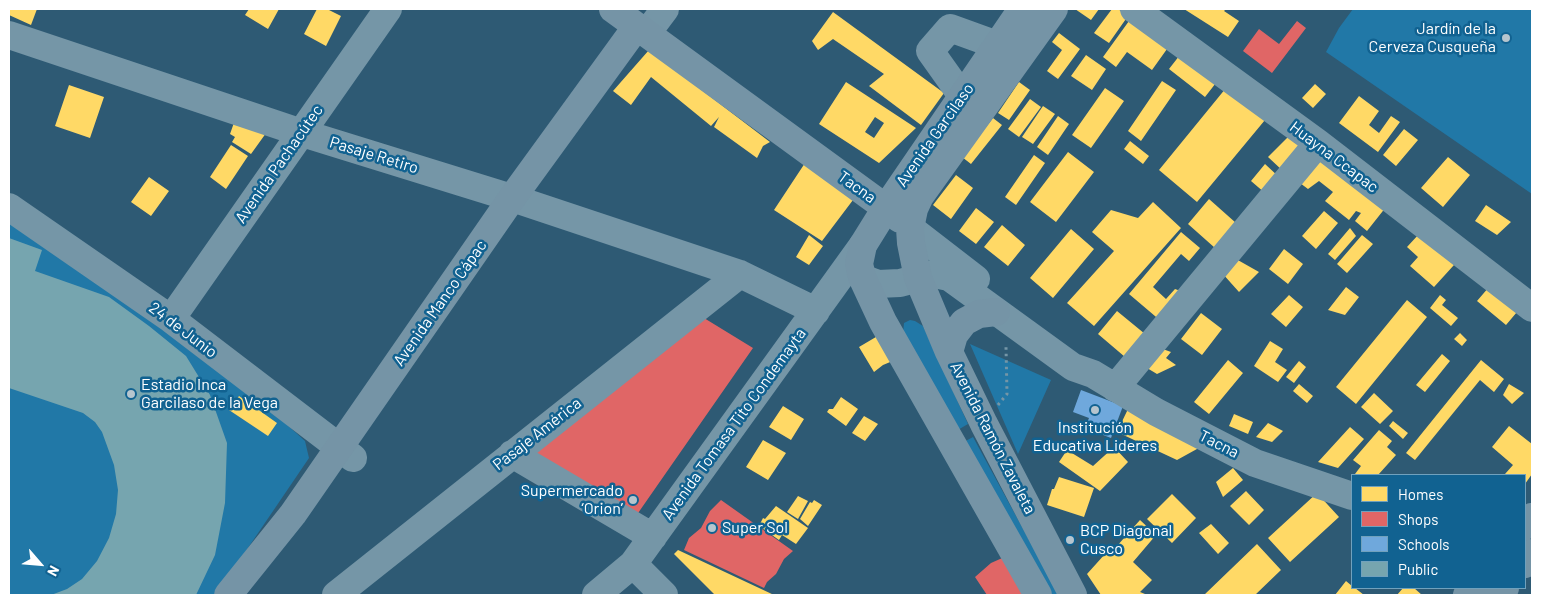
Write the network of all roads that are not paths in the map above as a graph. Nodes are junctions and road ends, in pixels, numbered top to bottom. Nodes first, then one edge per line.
1 (368, 9) edge
2 (388, 9) edge
3 (613, 9) edge
4 (665, 9) edge
5 (1022, 9) edge
6 (1054, 9) edge
7 (1134, 9) edge
8 (644, 23) edge
9 (9, 34) edge
10 (997, 45) junction
11 (962, 96) junction
12 (294, 130) junction
13 (1318, 143) junction
14 (520, 201) junction
15 (9, 207) edge
16 (886, 208) junction
17 (911, 235) junction
18 (863, 245) junction
19 (860, 273) junction
20 (740, 274) junction
21 (918, 278) junction
22 (1532, 308) edge
23 (816, 311) junction
24 (999, 314) junction
25 (165, 316) junction
26 (949, 352) junction
27 (1104, 381) junction
28 (346, 453) junction
29 (512, 454) junction
30 (1351, 496) edge
31 (653, 537) junction
32 (634, 564) junction
33 (228, 595) edge
34 (252, 595) edge
35 (336, 595) edge
36 (596, 595) edge
37 (664, 595) edge
38 (1038, 595) edge
39 (1074, 595) edge

1 - 12 street, Avenida Pachacútec
2 - 12 street, Avenida Pachacútec
3 - 8 main road, Tacna
4 - 8 street, Avenida Manco Cápac
5 - 10 main road, Avenida Garcilaso
6 - 17 main road, Avenida Garcilaso
7 - 13 street, Huayna Ccapac
8 - 14 main road, Avenida Manco Cápac
8 - 16 main road, Tacna
9 - 12 street, Pasaje Retiro
10 - 11 main road, Avenida Garcilaso
10 - 11 street
11 - 16 main road, Avenida Garcilaso
12 - 14 street, Pasaje Retiro
12 - 25 street, Avenida Pachacútec
13 - 22 street, Huayna Ccapac
13 - 27 street
14 - 20 street, Pasaje Retiro
14 - 28 main road, Avenida Manco Cápac
15 - 25 street, 24 de Junio
16 - 17 main road, Tacna
16 - 18 main road, Avenida Garcilaso
17 - 21 main road
17 - 27 street, Tacna
18 - 19 main road, Avenida Garcilaso
18 - 23 street, Avenida Tomasa Tito Condemayta
19 - 21 street, Tacna
19 - 38 main road
20 - 23 street, Pasaje Retiro
20 - 29 street, Pasaje América
21 - 24 street, Tacna
21 - 26 main road, Avenida Ramón Zavaleta
23 - 31 street, Avenida Tomasa Tito Condemayta
24 - 26 main road
24 - 27 street, Tacna
25 - 28 street, 24 de Junio
26 - 39 main road, Avenida Ramón Zavaleta
27 - 30 street, Tacna
28 - 33 main road, Avenida Manco Cápac
28 - 34 main road, Avenida Manco Cápac
29 - 31 street
29 - 35 street, Pasaje América
31 - 32 street, Avenida Tomasa Tito Condemayta
32 - 36 street, Avenida Tomasa Tito Condemayta
32 - 37 street

